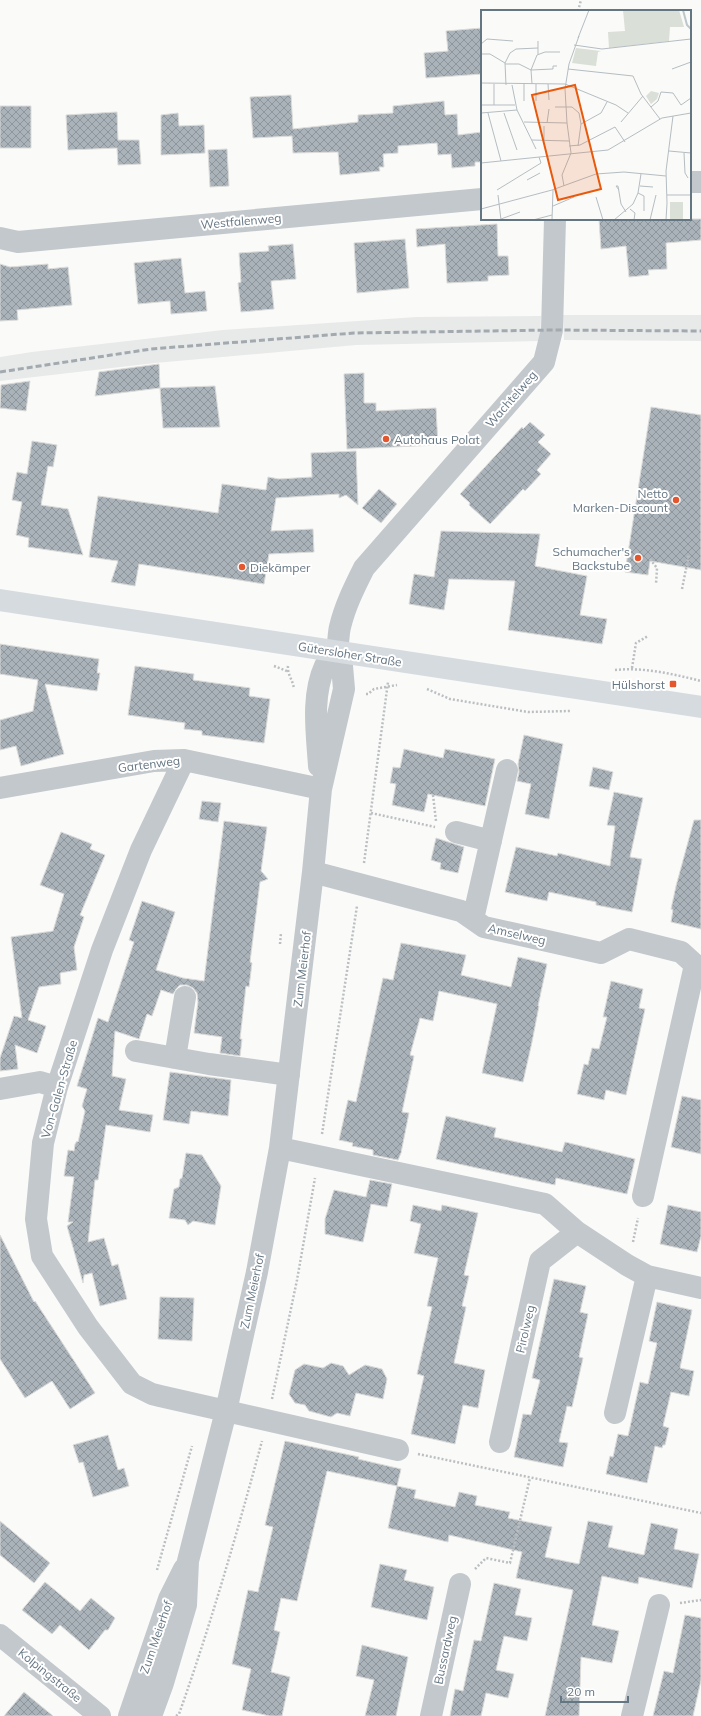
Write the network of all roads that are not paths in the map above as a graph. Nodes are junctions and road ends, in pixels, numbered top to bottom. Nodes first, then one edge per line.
1 (481, 199) edge
2 (555, 220) edge
3 (0, 238) edge
4 (0, 600) edge
5 (336, 651) junction
6 (701, 707) edge
7 (184, 760) junction
8 (507, 770) dead end
9 (0, 788) edge
10 (321, 789) junction
11 (456, 832) dead end
12 (491, 841) junction
13 (313, 872) junction
14 (473, 919) junction
15 (698, 968) edge
16 (185, 997) dead end
17 (136, 1051) dead end
18 (175, 1058) junction
19 (289, 1075) junction
20 (57, 1087) junction
21 (0, 1089) edge
22 (280, 1148) junction
23 (643, 1196) road end
24 (577, 1232) junction
25 (647, 1276) junction
26 (701, 1288) edge
27 (226, 1411) junction
28 (615, 1413) dead end
29 (500, 1442) dead end
30 (398, 1450) road end
31 (188, 1560) junction
32 (460, 1584) road end
33 (659, 1605) dead end
34 (0, 1635) edge
35 (100, 1716) edge
36 (128, 1716) edge
37 (150, 1716) edge
38 (431, 1716) edge
39 (632, 1716) edge

1 - 3 street, Westfalenweg
2 - 5 street, Wachtelweg
4 - 5 main road, Gütersloher Straße
5 - 6 main road, Gütersloher Straße
5 - 10 street, Zum Meierhof
7 - 9 street, Gartenweg
7 - 10 street, Gartenweg
7 - 20 street, Von-Galen-Straße
8 - 12 street
10 - 13 street, Zum Meierhof
11 - 12 street
12 - 14 street
13 - 14 street, Amselweg
13 - 19 street, Zum Meierhof
14 - 15 street, Amselweg
15 - 23 street, Amselweg
16 - 18 street
17 - 18 street
18 - 19 street
19 - 22 street, Zum Meierhof
20 - 21 street
20 - 27 street, Von-Galen-Straße
22 - 24 street
22 - 27 street, Zum Meierhof
24 - 25 street
24 - 29 street, Pirolweg
25 - 26 street
25 - 28 street
27 - 30 street
27 - 31 street, Zum Meierhof
31 - 36 street, Zum Meierhof
31 - 37 street, Zum Meierhof
32 - 38 street, Bussardweg
33 - 39 street
34 - 35 street, Kolpingstraße

